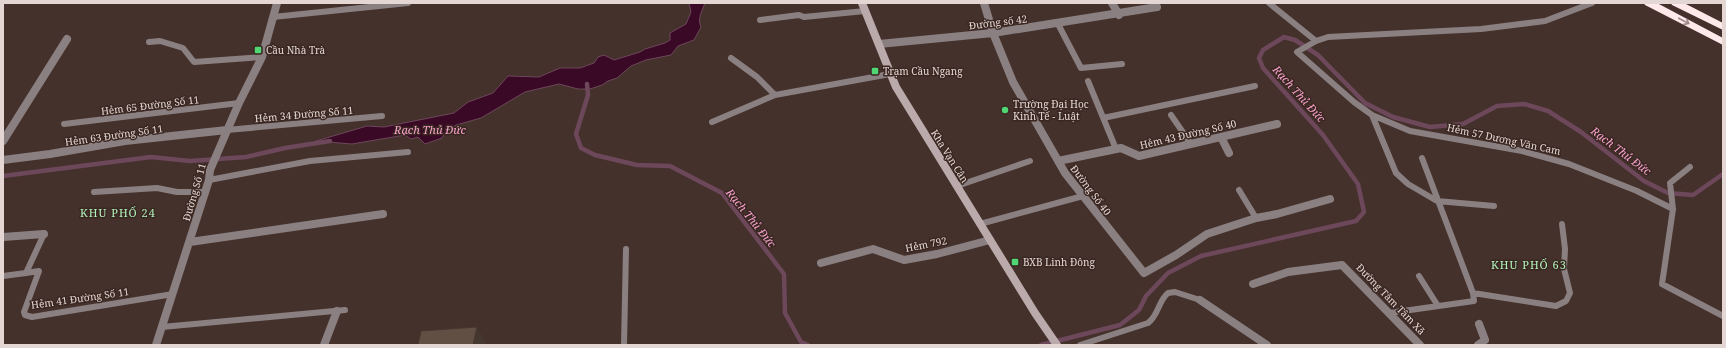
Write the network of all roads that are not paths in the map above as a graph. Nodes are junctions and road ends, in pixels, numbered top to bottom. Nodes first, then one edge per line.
1 (277, 3) edge
2 (408, 3) edge
3 (984, 3) edge
4 (1112, 3) edge
5 (1269, 3) edge
6 (1592, 3) edge
7 (1649, 3) edge
8 (1676, 3) edge
9 (864, 5) edge
10 (1158, 8) dead end
11 (1119, 15) junction
12 (273, 17) junction
13 (760, 20) dead end
14 (1058, 24) junction
15 (1723, 27) edge
16 (993, 33) junction
17 (67, 39) dead end
18 (1316, 41) junction
19 (149, 42) dead end
20 (1723, 42) edge
21 (879, 44) junction
22 (262, 57) junction
23 (731, 58) dead end
24 (1122, 64) dead end
25 (890, 74) junction
26 (1088, 81) dead end
27 (1255, 86) dead end
28 (775, 95) junction
29 (239, 103) junction
30 (1171, 115) dead end
31 (1372, 115) junction
32 (382, 116) dead end
33 (1103, 118) junction
34 (712, 122) dead end
35 (64, 124) dead end
36 (1277, 124) dead end
37 (226, 132) junction
38 (1221, 137) junction
39 (3, 141) edge
40 (1191, 144) junction
41 (1116, 149) junction
42 (408, 152) dead end
43 (1229, 153) dead end
44 (1422, 158) dead end
45 (3, 160) edge
46 (1030, 161) dead end
47 (1058, 161) junction
48 (1690, 167) dead end
49 (209, 180) junction
50 (957, 186) junction
51 (1239, 190) dead end
52 (94, 192) dead end
53 (206, 192) junction
54 (1083, 196) junction
55 (1330, 199) dead end
56 (1437, 201) junction
57 (1494, 206) dead end
58 (1673, 209) junction
59 (383, 214) dead end
60 (1256, 218) junction
61 (980, 224) junction
62 (1562, 224) dead end
63 (44, 234) joint
64 (3, 237) edge
65 (990, 240) junction
66 (190, 242) junction
67 (626, 249) dead end
68 (821, 263) dead end
69 (26, 273) junction
70 (3, 276) edge
71 (1419, 276) dead end
72 (1254, 284) dead end
73 (1473, 293) junction
74 (173, 294) junction
75 (1200, 300) joint
76 (1438, 306) junction
77 (341, 310) joint
78 (1389, 313) junction
79 (1723, 316) edge
80 (1479, 324) dead end
81 (162, 327) junction
82 (156, 345) edge
83 (324, 345) edge
84 (624, 345) edge
85 (1057, 345) edge
86 (1080, 345) edge
87 (1267, 345) edge
88 (1420, 345) edge
89 (1478, 345) edge

1 - 12 street, Đường Số 11
2 - 12 lane
3 - 16 street, Đường Số 40
4 - 11 street
5 - 18 lane
6 - 18 lane
7 -> 20 highway
8 - 15 highway
9 - 13 lane
9 - 21 main road, Kha Vạn Cân
10 - 11 street, Đường số 42
11 - 14 street, Đường số 42
12 - 22 street, Đường Số 11
14 - 16 street, Đường số 42
14 - 24 lane
16 - 21 street, Đường số 42
16 - 47 street, Đường Số 40
17 - 39 street
18 - 31 lane, Hẻm 57 Dương Văn Cam
19 - 22 lane
21 - 25 main road, Kha Vạn Cân
22 - 29 street, Đường Số 11
23 - 28 lane
25 - 28 lane
25 - 50 main road, Kha Vạn Cân
26 - 33 lane
27 - 33 lane
28 - 34 lane
29 - 35 lane, Hẻm 65 Đường Số 11
29 - 37 street, Đường Số 11
30 - 40 lane
31 - 56 lane
31 - 58 lane, Hẻm 57 Dương Văn Cam
32 - 37 lane, Hẻm 34 Đường Số 11
33 - 41 lane
36 - 38 street, Hẻm 43 Đường Số 40
37 - 45 street, Hẻm 63 Đường Số 11
37 - 49 street, Đường Số 11
38 - 40 street, Hẻm 43 Đường Số 40
38 - 43 street
40 - 41 street, Hẻm 43 Đường Số 40
41 - 47 street
42 - 49 lane
44 - 56 lane
46 - 50 lane
47 - 54 street, Đường Số 40
48 - 58 lane
49 - 53 street, Đường Số 11
50 - 61 main road, Kha Vạn Cân
51 - 60 lane
52 - 53 lane
53 - 66 street, Đường Số 11
54 - 60 street, Đường Số 40
54 - 61 lane
55 - 60 street
56 - 57 lane
56 - 73 lane
58 - 79 lane
59 - 66 street
61 - 65 main road, Kha Vạn Cân
62 - 73 lane
63 - 64 street
63 - 69 lane
65 - 68 street, Hẻm 792
65 - 85 main road, Kha Vạn Cân
66 - 74 street, Đường Số 11
67 - 84 lane
69 - 70 lane
69 - 74 lane, Hẻm 41 Đường Số 11
71 - 76 lane
72 - 78 street, Đường Tâm Tâm Xã
73 - 76 lane
74 - 81 street, Đường Số 11
75 - 86 lane
75 - 87 street
76 - 78 lane
77 - 81 lane
77 - 83 street
78 - 88 street, Đường Tâm Tâm Xã
80 - 89 street
81 - 82 street, Đường Số 11

